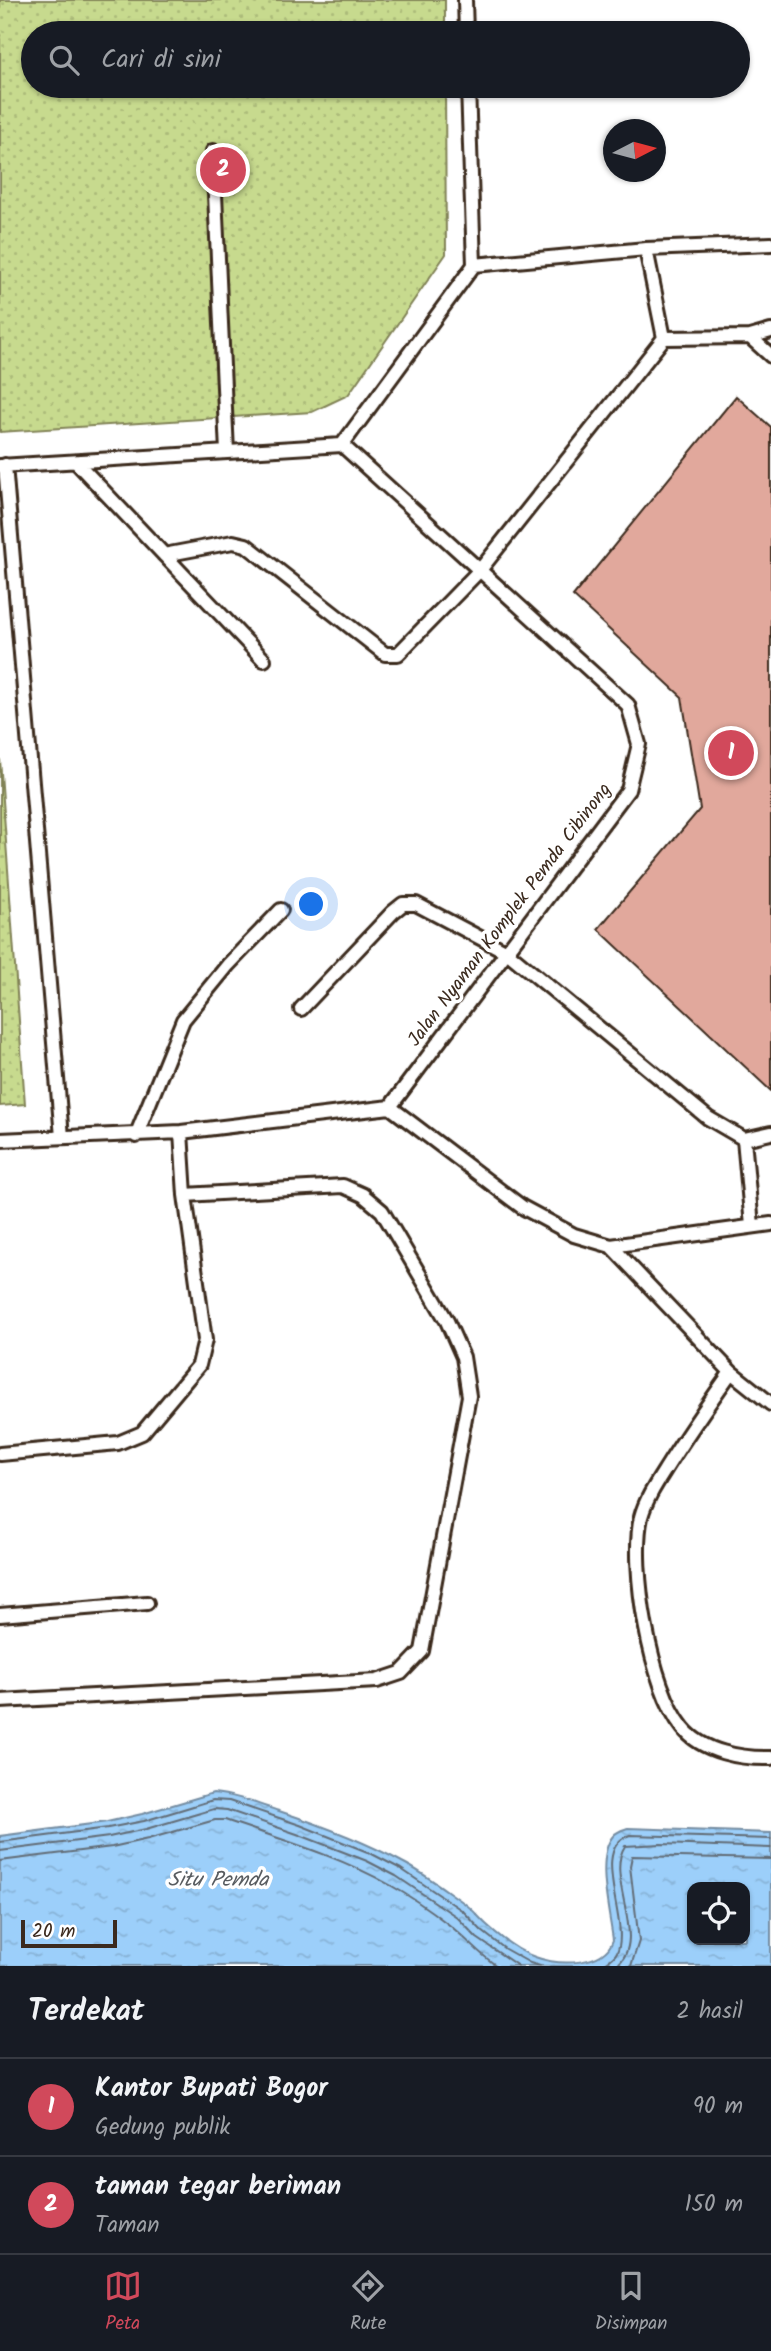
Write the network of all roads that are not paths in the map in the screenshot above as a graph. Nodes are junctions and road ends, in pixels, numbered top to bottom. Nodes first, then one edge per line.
1 (465, 0) edge
2 (466, 21) edge
3 (468, 98) edge
4 (213, 151) dead end
5 (771, 244) edge
6 (646, 249) junction
7 (474, 265) junction
8 (771, 331) edge
9 (750, 337) junction
10 (664, 338) junction
11 (771, 356) edge
12 (342, 445) junction
13 (227, 452) junction
14 (76, 462) junction
15 (2, 466) edge
16 (164, 555) junction
17 (480, 570) junction
18 (264, 660) dead end
19 (281, 910) dead end
20 (507, 952) junction
21 (301, 1009) dead end
22 (390, 1107) junction
23 (181, 1132) junction
24 (771, 1133) edge
25 (136, 1136) junction
26 (62, 1137) junction
27 (744, 1139) junction
28 (0, 1140) edge
29 (185, 1195) junction
30 (771, 1224) edge
31 (752, 1226) junction
32 (611, 1246) junction
33 (731, 1372) junction
34 (771, 1404) edge
35 (0, 1454) edge
36 (147, 1603) dead end
37 (0, 1615) edge
38 (0, 1701) edge
39 (771, 1758) edge

1 - 2 lane
3 - 7 lane
4 - 13 lane
5 - 6 lane
6 - 7 lane
6 - 10 lane
7 - 12 lane
8 - 9 lane
9 - 10 lane
9 - 11 lane
10 - 17 lane
12 - 13 lane
12 - 17 lane, Jalan Nyaman Komplek Pemda Cibinong
13 - 14 lane
14 - 15 lane
14 - 16 lane
15 - 26 lane
16 - 17 lane
16 - 18 lane
17 - 20 lane, Jalan Nyaman Komplek Pemda Cibinong
19 - 25 lane
20 - 21 lane
20 - 22 lane, Jalan Nyaman Komplek Pemda Cibinong
20 - 27 lane
22 - 23 lane
22 - 32 lane
23 - 25 lane
23 - 29 lane
24 - 27 lane
25 - 26 lane
26 - 28 lane
27 - 31 lane
29 - 35 lane
29 - 38 lane
30 - 31 lane
31 - 32 lane
32 - 33 lane
33 - 34 lane
33 - 39 lane
36 - 37 lane

